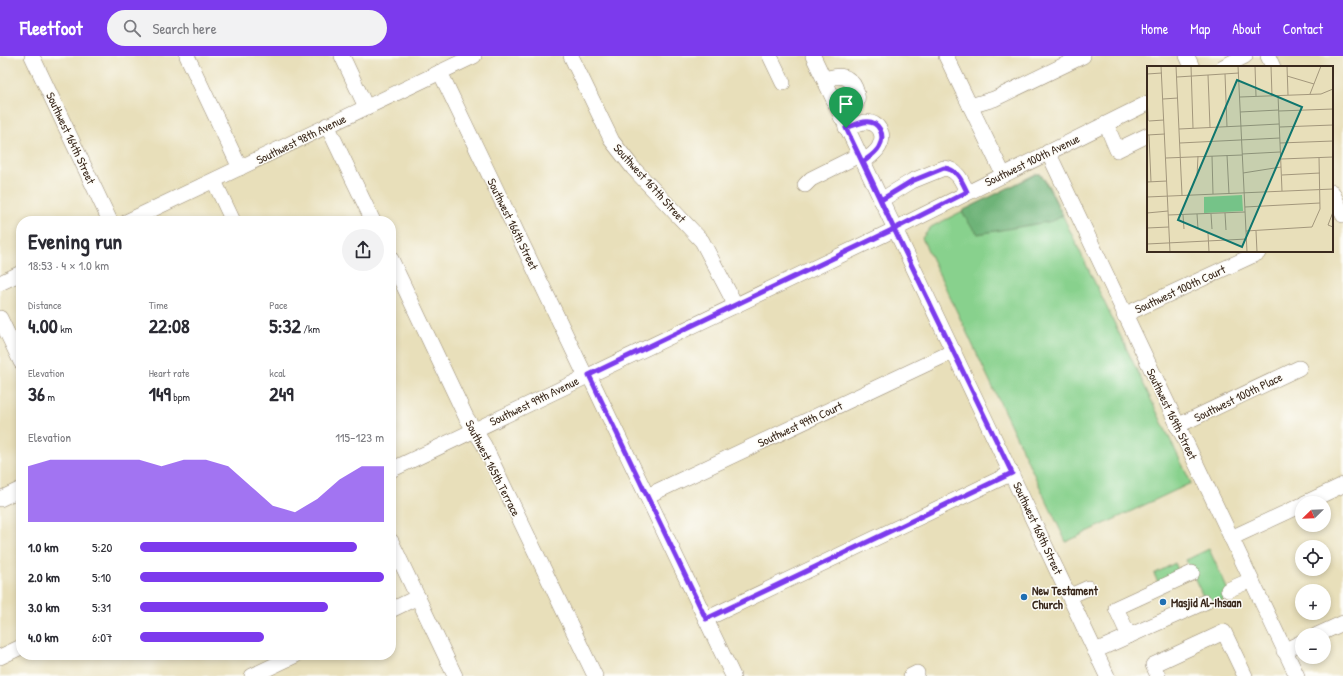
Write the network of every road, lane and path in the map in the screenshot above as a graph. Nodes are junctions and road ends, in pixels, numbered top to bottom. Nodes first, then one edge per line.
1 (32, 56) edge
2 (187, 56) edge
3 (342, 56) edge
4 (474, 56) edge
5 (571, 56) edge
6 (770, 56) edge
7 (813, 56) edge
8 (946, 56) edge
9 (1083, 56) edge
10 (1187, 56) edge
11 (1245, 56) edge
12 (1268, 56) edge
13 (1192, 66) edge
14 (1225, 66) edge
15 (1273, 66) edge
16 (440, 72) junction
17 (824, 79) junction
18 (783, 83) dead end
19 (1147, 104) edge
20 (970, 106) junction
21 (366, 107) junction
22 (844, 122) junction
23 (1106, 124) junction
24 (327, 126) junction
25 (1147, 135) edge
26 (1048, 152) junction
27 (861, 158) junction
28 (240, 168) junction
29 (1003, 174) junction
30 (214, 182) junction
31 (805, 185) dead end
32 (967, 192) junction
33 (1333, 194) edge
34 (881, 200) junction
35 (1343, 215) edge
36 (108, 216) edge
37 (139, 216) edge
38 (231, 216) edge
39 (371, 216) edge
40 (894, 229) junction
41 (1258, 253) dead end
42 (396, 270) edge
43 (16, 275) edge
44 (0, 283) edge
45 (736, 306) junction
46 (1124, 315) junction
47 (0, 318) edge
48 (5, 341) edge
49 (954, 351) junction
50 (16, 355) edge
51 (1299, 368) dead end
52 (587, 376) junction
53 (1177, 426) junction
54 (474, 430) junction
55 (396, 468) edge
56 (1012, 473) junction
57 (1343, 485) edge
58 (16, 491) edge
59 (647, 496) junction
60 (1320, 496) edge
61 (0, 499) edge
62 (1295, 508) edge
63 (1231, 538) junction
64 (396, 551) edge
65 (1192, 573) dead end
66 (1251, 580) junction
67 (1088, 588) dead end
68 (1228, 590) dead end
69 (1070, 596) junction
70 (418, 597) junction
71 (1205, 602) dead end
72 (396, 608) edge
73 (706, 619) junction
74 (1343, 623) edge
75 (1331, 629) edge
76 (1130, 636) junction
77 (1295, 646) edge
78 (16, 649) edge
79 (1095, 651) junction
80 (1284, 651) junction
81 (0, 657) edge
82 (286, 660) edge
83 (252, 676) edge
84 (455, 676) edge
85 (595, 676) edge
86 (733, 676) edge
87 (1107, 676) edge
88 (1158, 676) edge
89 (1245, 676) edge
90 (1297, 676) edge

1 - 36 street, Southwest 164th Street
2 - 28 street
3 - 21 street
4 - 16 street, Southwest 98th Avenue
5 - 45 street, Southwest 167th Street
6 - 18 street
7 - 17 street, Southwest 168th Street
8 - 20 street
9 - 20 street
10 - 13 street
11 - 14 street
12 - 15 street
16 - 21 street, Southwest 98th Avenue
16 - 52 street, Southwest 166th Street
17 - 22 street, Southwest 168th Street
17 - 22 street
19 - 23 street, Southwest 100th Avenue
20 - 29 street
21 - 24 street, Southwest 98th Avenue
22 - 27 street, Southwest 168th Street
22 - 27 street
23 - 25 street
23 - 26 street, Southwest 100th Avenue
24 - 28 street, Southwest 98th Avenue
24 - 39 street
26 - 29 street, Southwest 100th Avenue
26 - 46 street, Southwest 169th Street
27 - 31 street
27 - 34 street, Southwest 168th Street
28 - 30 street, Southwest 98th Avenue
29 - 32 street, Southwest 100th Avenue
30 - 37 street, Southwest 98th Avenue
30 - 38 street
32 - 34 street
32 - 40 street, Southwest 100th Avenue
33 - 35 street
34 - 40 street, Southwest 168th Street
40 - 45 street, Southwest 99th Avenue
40 - 49 street, Southwest 168th Street
41 - 46 street, Southwest 100th Court
42 - 54 street, Southwest 165th Terrace
43 - 44 street
45 - 52 street, Southwest 99th Avenue
46 - 53 street, Southwest 169th Street
47 - 48 street
48 - 50 street
49 - 56 street, Southwest 168th Street
49 - 59 street, Southwest 99th Court
51 - 53 street, Southwest 100th Place
52 - 54 street, Southwest 99th Avenue
52 - 59 street, Southwest 166th Street
53 - 63 street, Southwest 169th Street
54 - 55 street, Southwest 99th Avenue
54 - 85 street, Southwest 165th Terrace
56 - 69 street, Southwest 168th Street
56 - 73 street
57 - 60 street
58 - 61 street
59 - 73 street, Southwest 166th Street
62 - 63 street
63 - 66 street, Southwest 169th Street
64 - 70 street
65 - 76 street
66 - 68 street
66 - 80 street, Southwest 169th Street
67 - 69 street
69 - 79 street, Southwest 168th Street
70 - 72 street
70 - 84 street
71 - 76 street
73 - 86 street, Southwest 166th Street
74 - 75 street
76 - 79 street
77 - 80 street
78 - 81 street
79 - 87 street, Southwest 168th Street
80 - 90 street, Southwest 169th Street
82 - 83 street
88 - 89 street

